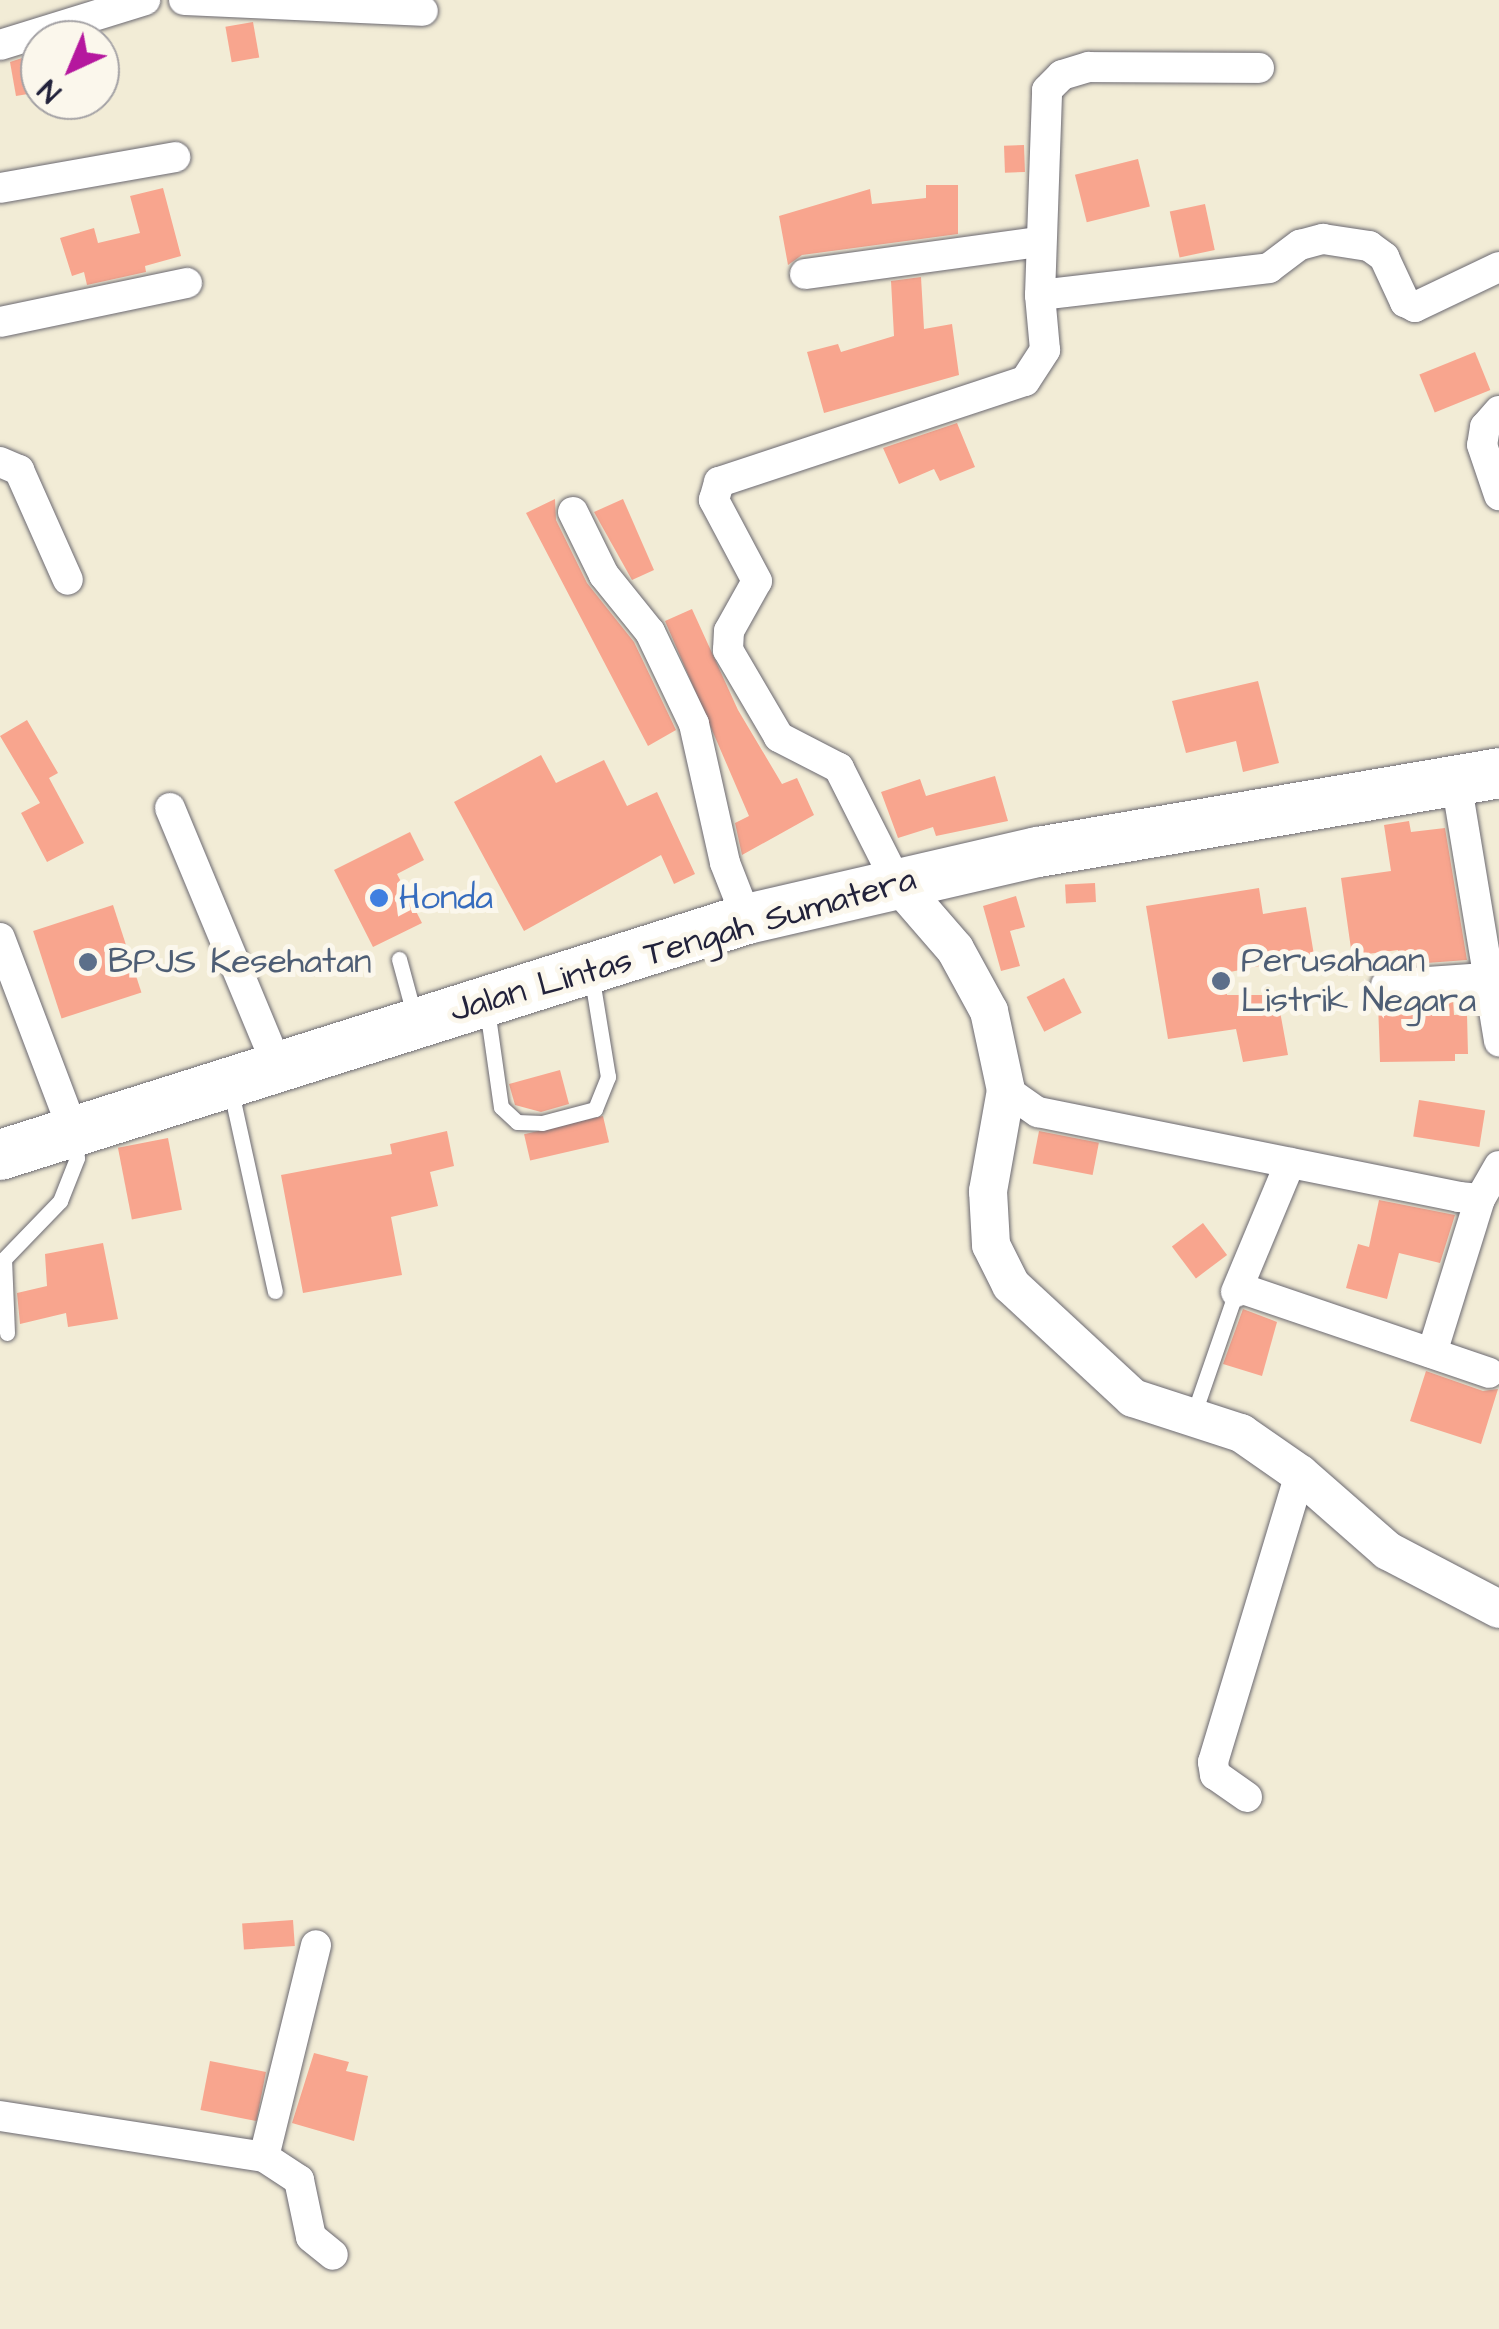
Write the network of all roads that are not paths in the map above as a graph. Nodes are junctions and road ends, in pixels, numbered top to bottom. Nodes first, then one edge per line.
1 (146, 0) edge
2 (184, 0) edge
3 (423, 11) dead end
4 (0, 45) edge
5 (1260, 68) dead end
6 (174, 157) dead end
7 (0, 188) edge
8 (1039, 242) junction
9 (1499, 267) edge
10 (805, 274) dead end
11 (187, 282) dead end
12 (1040, 295) junction
13 (0, 322) edge
14 (1499, 411) edge
15 (0, 462) edge
16 (1499, 495) edge
17 (573, 512) dead end
18 (68, 580) dead end
19 (1478, 777) edge
20 (170, 808) dead end
21 (896, 881) junction
22 (747, 919) junction
23 (0, 938) edge
24 (398, 960) dead end
25 (590, 969) junction
26 (1494, 978) edge
27 (1386, 985) dead end
28 (486, 1002) junction
29 (416, 1021) junction
30 (1499, 1041) edge
31 (278, 1068) junction
32 (229, 1083) junction
33 (1006, 1090) junction
34 (74, 1133) junction
35 (0, 1155) edge
36 (1290, 1163) junction
37 (1499, 1166) edge
38 (1480, 1199) junction
39 (1238, 1290) junction
40 (276, 1291) dead end
41 (7, 1333) dead end
42 (1432, 1353) junction
43 (1489, 1373) dead end
44 (1192, 1418) junction
45 (1300, 1474) junction
46 (1499, 1609) edge
47 (1247, 1797) dead end
48 (316, 1944) dead end
49 (0, 2116) edge
50 (264, 2157) junction
51 (334, 2255) dead end

1 - 4 street
2 - 3 street
5 - 8 street
6 - 7 street
8 - 10 street
8 - 12 street
9 - 12 street
11 - 13 street
12 - 21 street
14 - 16 street
15 - 18 street
17 - 22 street
19 - 21 highway, Jalan Lintas Tengah Sumatera
19 - 26 street
20 - 31 street
21 - 22 highway, Jalan Lintas Tengah Sumatera
21 - 33 street
22 - 25 highway, Jalan Lintas Tengah Sumatera
23 - 34 street
24 - 29 lane
25 - 28 highway, Jalan Lintas Tengah Sumatera
25 - 28 lane
26 - 27 street
26 - 30 street
28 - 29 highway, Jalan Lintas Tengah Sumatera
29 - 31 highway, Jalan Lintas Tengah Sumatera
31 - 32 highway, Jalan Lintas Tengah Sumatera
32 - 34 highway, Jalan Lintas Tengah Sumatera
32 - 40 lane
33 - 36 street
33 - 44 street
34 - 35 highway, Jalan Lintas Tengah Sumatera
34 - 41 lane
36 - 38 street
36 - 39 street
37 - 38 street
38 - 42 street
39 - 42 street
39 - 44 lane
42 - 43 street
44 - 45 street
45 - 46 street
45 - 47 street
48 - 50 street
49 - 50 street
50 - 51 street

